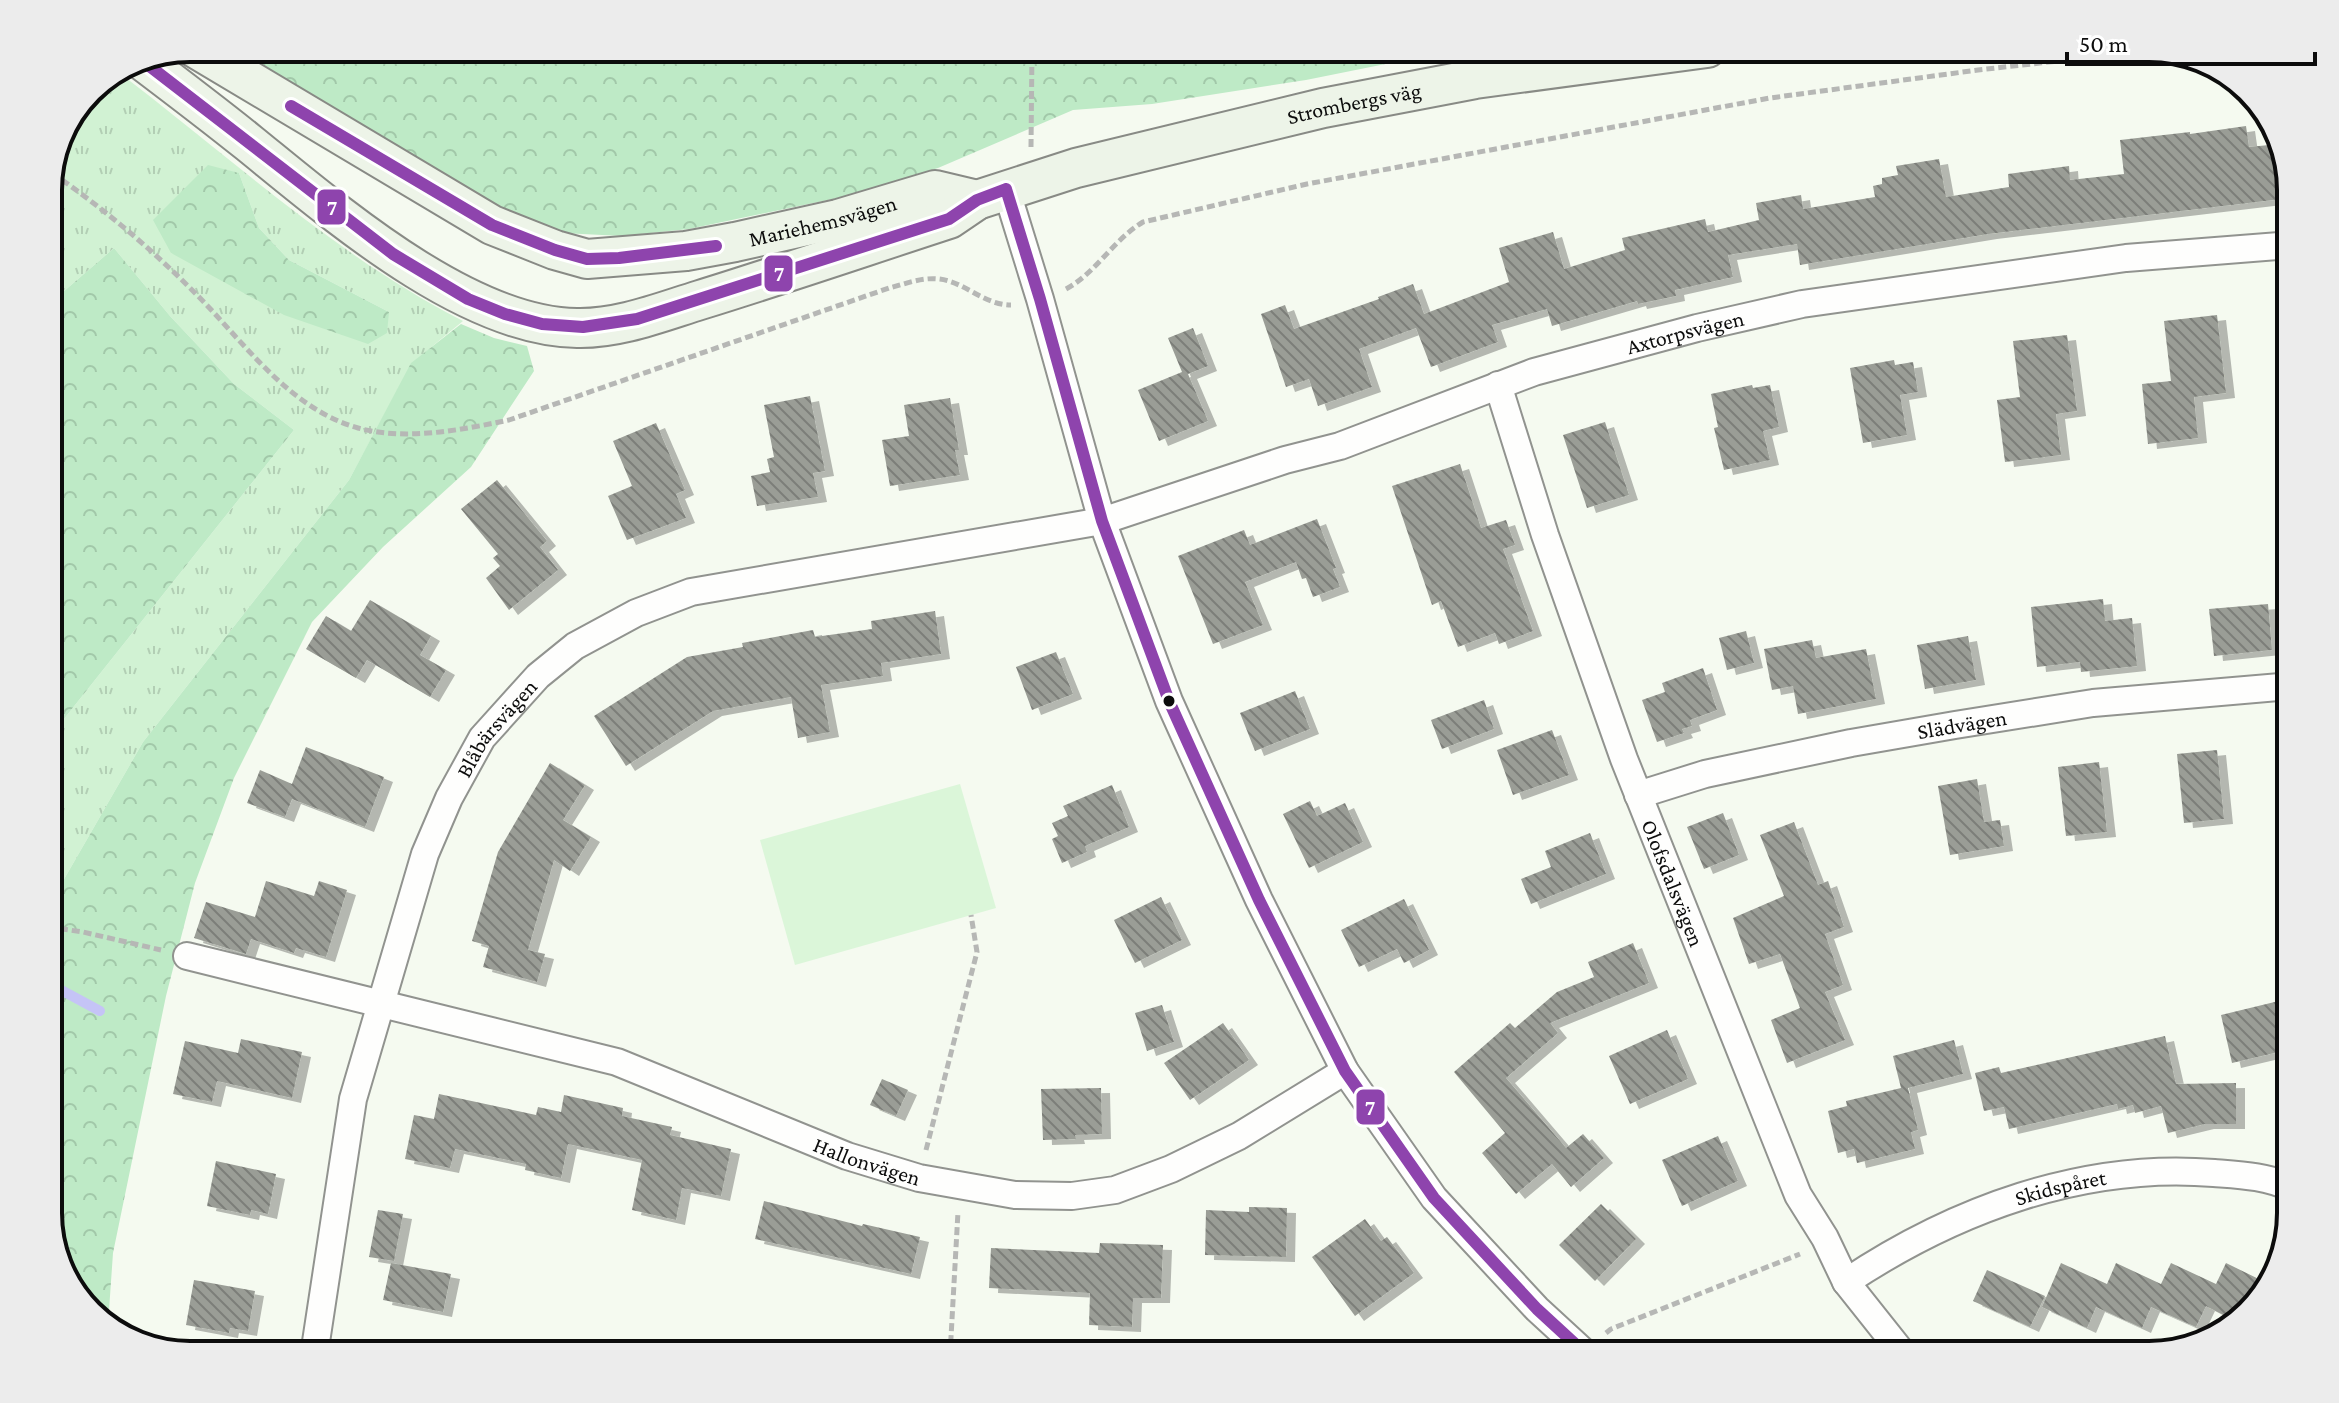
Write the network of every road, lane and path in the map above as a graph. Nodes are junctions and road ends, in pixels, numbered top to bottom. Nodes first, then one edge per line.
1 (218, 62) edge
2 (1029, 62) edge
3 (1566, 62) edge
4 (2049, 62) edge
5 (152, 68) edge
6 (62, 181) edge
7 (1004, 190) junction
8 (2277, 246) edge
9 (1040, 299) junction
10 (1498, 385) junction
11 (1102, 521) junction
12 (2277, 687) edge
13 (1638, 795) junction
14 (971, 915) dead end
15 (62, 929) edge
16 (187, 956) joint
17 (383, 1004) junction
18 (1345, 1071) junction
19 (919, 1178) junction
20 (2277, 1182) edge
21 (959, 1186) junction
22 (1825, 1238) junction
23 (1846, 1282) junction
24 (316, 1341) edge
25 (951, 1341) edge
26 (1572, 1341) edge
27 (1599, 1341) edge
28 (1893, 1341) edge

1 - 7 street, Mariehemsvägen
2 - 7 path
3 - 7 street, Strombergs väg
4 - 9 path
5 - 7 street, Mariehemsvägen
6 - 9 path
7 - 9 street
8 - 10 street, Axtorpsvägen
9 - 11 street
10 - 11 street, Axtorpsvägen
10 - 13 street, Olofsdalsvägen
11 - 17 street, Blåbärsvägen
11 - 18 street
12 - 13 street, Slädvägen
13 - 22 street, Olofsdalsvägen
14 - 19 path
15 - 16 path
16 - 17 street, Hallonvägen
17 - 19 street, Hallonvägen
17 - 24 street, Blåbärsvägen
18 - 21 street, Hallonvägen
18 - 26 street
19 - 21 street, Hallonvägen
20 - 23 street, Skidspåret
21 - 25 path
22 - 23 street, Olofsdalsvägen
22 - 27 path
23 - 28 street, Olofsdalsvägen

